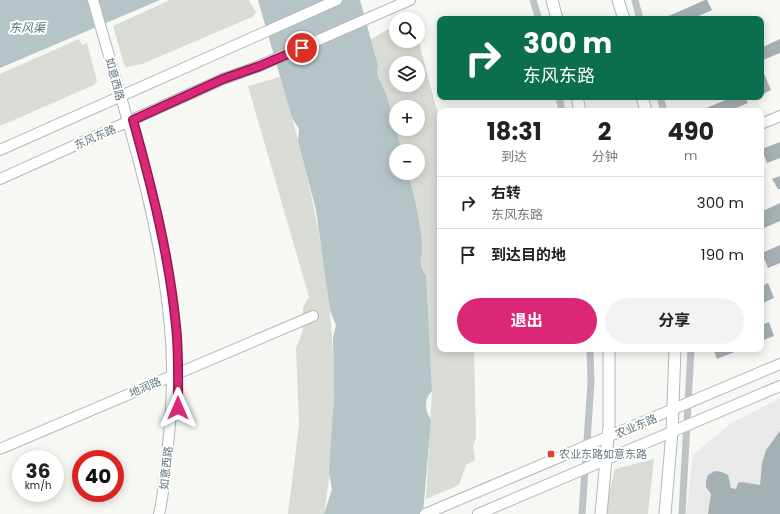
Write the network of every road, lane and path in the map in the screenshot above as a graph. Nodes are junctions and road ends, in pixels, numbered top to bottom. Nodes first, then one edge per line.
1 (93, 0) edge
2 (100, 0) edge
3 (337, 0) edge
4 (410, 0) edge
5 (533, 0) edge
6 (552, 0) edge
7 (618, 0) edge
8 (635, 0) edge
9 (538, 16) edge
10 (556, 16) edge
11 (623, 16) edge
12 (639, 16) edge
13 (106, 34) junction
14 (123, 95) junction
15 (780, 116) edge
16 (130, 121) junction
17 (764, 123) edge
18 (0, 150) edge
19 (0, 179) edge
20 (313, 316) dead end
21 (590, 352) edge
22 (609, 352) edge
23 (675, 352) edge
24 (691, 352) edge
25 (780, 364) edge
26 (175, 375) junction
27 (780, 386) edge
28 (689, 403) junction
29 (674, 410) junction
30 (687, 426) junction
31 (672, 432) junction
32 (608, 438) junction
33 (587, 446) junction
34 (0, 449) edge
35 (606, 460) junction
36 (586, 469) junction
37 (159, 514) edge
38 (166, 514) edge
39 (425, 514) edge
40 (478, 514) edge
41 (582, 514) edge
42 (601, 514) edge
43 (664, 514) edge
44 (682, 514) edge

1 - 13 main road, 如意西路
2 - 13 main road, 如意西路
3 - 14 main road
4 - 16 main road, 东风东路
5 - 9 street
6 - 10 main road
7 - 11 main road
8 - 12 street
13 - 14 main road, 如意西路
14 - 16 main road, 如意西路
14 - 18 main road
15 - 17 main road
16 - 19 main road, 东风东路
16 - 26 main road, 如意西路
20 - 26 main road, 地润路
21 - 33 street
22 - 32 main road
23 - 29 main road
24 - 28 street
25 - 28 main road, 农业东路
26 - 34 main road, 地润路
26 - 37 main road, 如意西路
26 - 38 main road, 如意西路
27 - 30 main road, 农业东路
28 - 29 main road, 农业东路
28 - 30 street
29 - 31 main road
29 - 32 main road, 农业东路
30 - 31 main road, 农业东路
30 - 44 street
31 - 35 main road, 农业东路
31 - 43 main road
32 - 33 main road, 农业东路
32 - 35 main road
33 - 36 street
33 - 39 main road, 农业东路
35 - 36 main road, 农业东路
35 - 42 main road
36 - 40 main road, 农业东路
36 - 41 street

